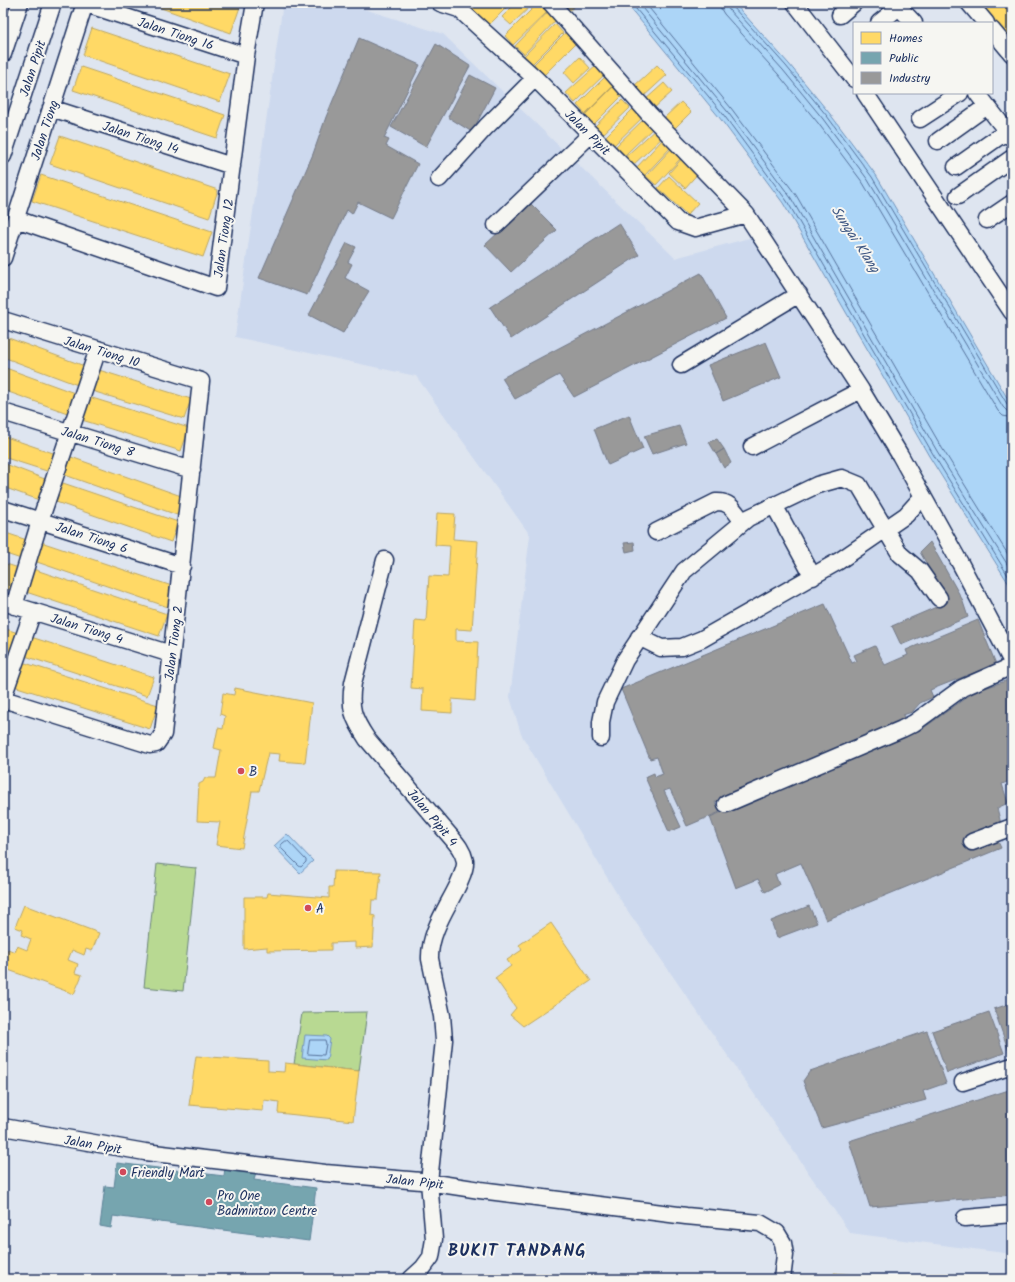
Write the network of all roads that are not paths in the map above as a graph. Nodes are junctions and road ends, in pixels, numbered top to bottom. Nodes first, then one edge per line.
1 (20, 3) edge
2 (53, 3) edge
3 (84, 3) edge
4 (255, 3) edge
5 (440, 3) edge
6 (551, 3) edge
7 (795, 3) edge
8 (854, 3) edge
9 (969, 3) edge
10 (897, 5) edge
11 (840, 15) dead end
12 (880, 22) edge
13 (913, 22) edge
14 (985, 22) edge
15 (7, 27) edge
16 (993, 31) edge
17 (3, 54) edge
18 (1012, 54) edge
19 (246, 56) junction
20 (853, 77) edge
21 (535, 78) junction
22 (866, 94) edge
23 (958, 94) edge
24 (978, 94) edge
25 (987, 106) junction
26 (51, 108) junction
27 (920, 119) dead end
28 (591, 134) junction
29 (1009, 134) edge
30 (938, 141) dead end
31 (3, 156) edge
32 (1012, 158) edge
33 (232, 166) junction
34 (956, 167) dead end
35 (439, 179) dead end
36 (958, 196) dead end
37 (1012, 203) edge
38 (746, 214) junction
39 (16, 219) junction
40 (987, 220) dead end
41 (496, 225) dead end
42 (3, 258) edge
43 (799, 294) junction
44 (1012, 312) edge
45 (3, 320) edge
46 (98, 349) junction
47 (681, 365) dead end
48 (201, 381) joint
49 (861, 390) junction
50 (3, 412) edge
51 (69, 432) junction
52 (752, 447) dead end
53 (192, 470) junction
54 (923, 496) junction
55 (774, 505) junction
56 (3, 509) edge
57 (40, 521) junction
58 (743, 522) junction
59 (886, 529) junction
60 (656, 532) dead end
61 (385, 560) dead end
62 (182, 566) junction
63 (813, 577) junction
64 (939, 598) dead end
65 (8, 604) edge
66 (33, 612) junction
67 (639, 637) junction
68 (171, 654) junction
69 (1012, 662) edge
70 (1012, 666) edge
71 (3, 698) edge
72 (601, 738) dead end
73 (726, 804) dead end
74 (1012, 827) edge
75 (972, 842) dead end
76 (1012, 1066) edge
77 (963, 1082) dead end
78 (3, 1127) edge
79 (429, 1182) junction
80 (1012, 1214) edge
81 (965, 1218) dead end
82 (411, 1279) edge
83 (782, 1279) edge

1 - 15 street
2 - 31 street, Jalan Pipit
3 - 19 street, Jalan Tiong 16
3 - 26 street, Jalan Tiong
4 - 19 street, Jalan Tiong 12
5 - 21 street, Jalan Pipit
6 - 38 street
7 - 20 street
8 - 11 street
9 - 14 street
10 - 12 street
10 - 13 street
15 - 17 street
16 - 18 street
19 - 33 street, Jalan Tiong 12
21 - 28 street, Jalan Pipit
21 - 35 street
22 - 44 street
23 - 27 street
24 - 25 street
25 - 29 street
25 - 30 street
26 - 33 street, Jalan Tiong 14
26 - 39 street, Jalan Tiong
28 - 38 street, Jalan Pipit
28 - 41 street
29 - 34 street
32 - 36 street
33 - 39 street, Jalan Tiong 12
37 - 40 street
38 - 43 street
39 - 42 street, Jalan Tiong
43 - 47 street
43 - 49 street
45 - 46 street, Jalan Tiong 10
46 - 48 street, Jalan Tiong 10
46 - 51 street
48 - 53 street, Jalan Tiong 2
49 - 52 street
49 - 54 street
50 - 51 street, Jalan Tiong 8
51 - 53 street, Jalan Tiong 8
51 - 57 street
53 - 62 street, Jalan Tiong 2
54 - 59 street
54 - 69 street
55 - 58 street
55 - 59 street
55 - 63 street
56 - 57 street, Jalan Tiong 6
57 - 62 street, Jalan Tiong 6
57 - 65 street
58 - 60 street
58 - 67 street
59 - 63 street
59 - 64 street
61 - 79 street, Jalan Pipit 4
62 - 68 street, Jalan Tiong 2
63 - 67 street
65 - 66 street, Jalan Tiong 4
66 - 68 street, Jalan Tiong 4
66 - 71 street
67 - 72 street
68 - 71 street, Jalan Tiong 2
70 - 73 street
74 - 75 street
76 - 77 street
78 - 79 street, Jalan Pipit
79 - 82 street, Jalan Pipit 4
79 - 83 street, Jalan Pipit
80 - 81 street

